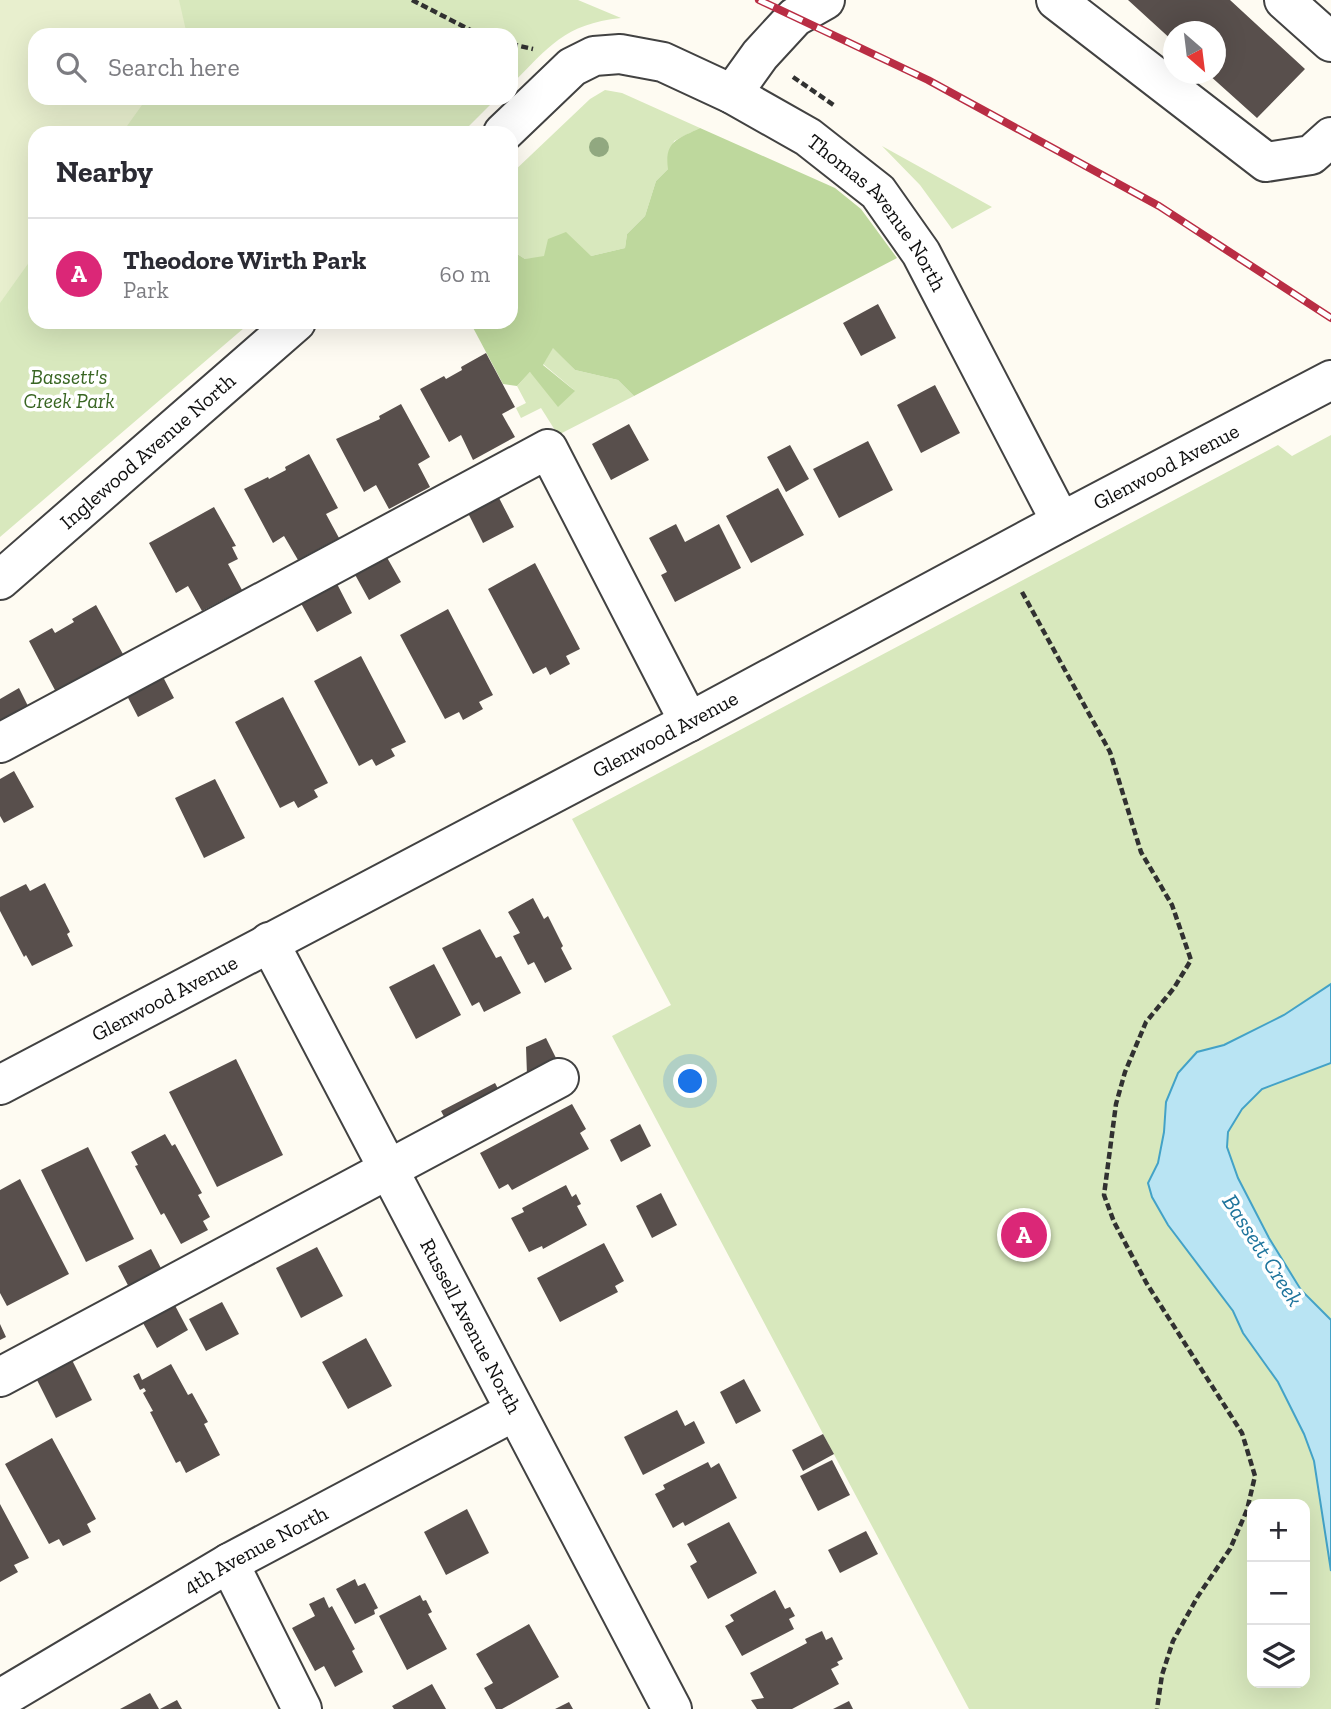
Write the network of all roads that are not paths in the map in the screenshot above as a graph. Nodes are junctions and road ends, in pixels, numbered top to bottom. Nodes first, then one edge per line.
1 (825, 0) edge
2 (1056, 0) edge
3 (1284, 0) edge
4 (1331, 43) edge
5 (732, 94) junction
6 (510, 126) edge
7 (1331, 137) edge
8 (288, 329) edge
9 (1331, 380) edge
10 (1061, 522) junction
11 (0, 580) edge
12 (689, 722) junction
13 (0, 743) edge
14 (269, 942) junction
15 (559, 1078) dead end
16 (0, 1085) edge
17 (389, 1168) junction
18 (0, 1377) edge
19 (515, 1411) junction
20 (229, 1563) junction
21 (0, 1699) edge
22 (302, 1709) edge
23 (672, 1709) edge

1 - 5 street
2 - 7 street
3 - 4 street
5 - 6 street, Thomas Avenue North
5 - 10 street, Thomas Avenue North
8 - 11 street, Inglewood Avenue North
9 - 10 street, Glenwood Avenue
10 - 12 street, Glenwood Avenue
12 - 13 street
12 - 14 street, Glenwood Avenue
14 - 16 street, Glenwood Avenue
14 - 17 street, Russell Avenue North
15 - 17 street
17 - 18 street
17 - 19 street, Russell Avenue North
19 - 20 street, 4th Avenue North
19 - 23 street, Russell Avenue North
20 - 21 street, 4th Avenue North
20 - 22 street

